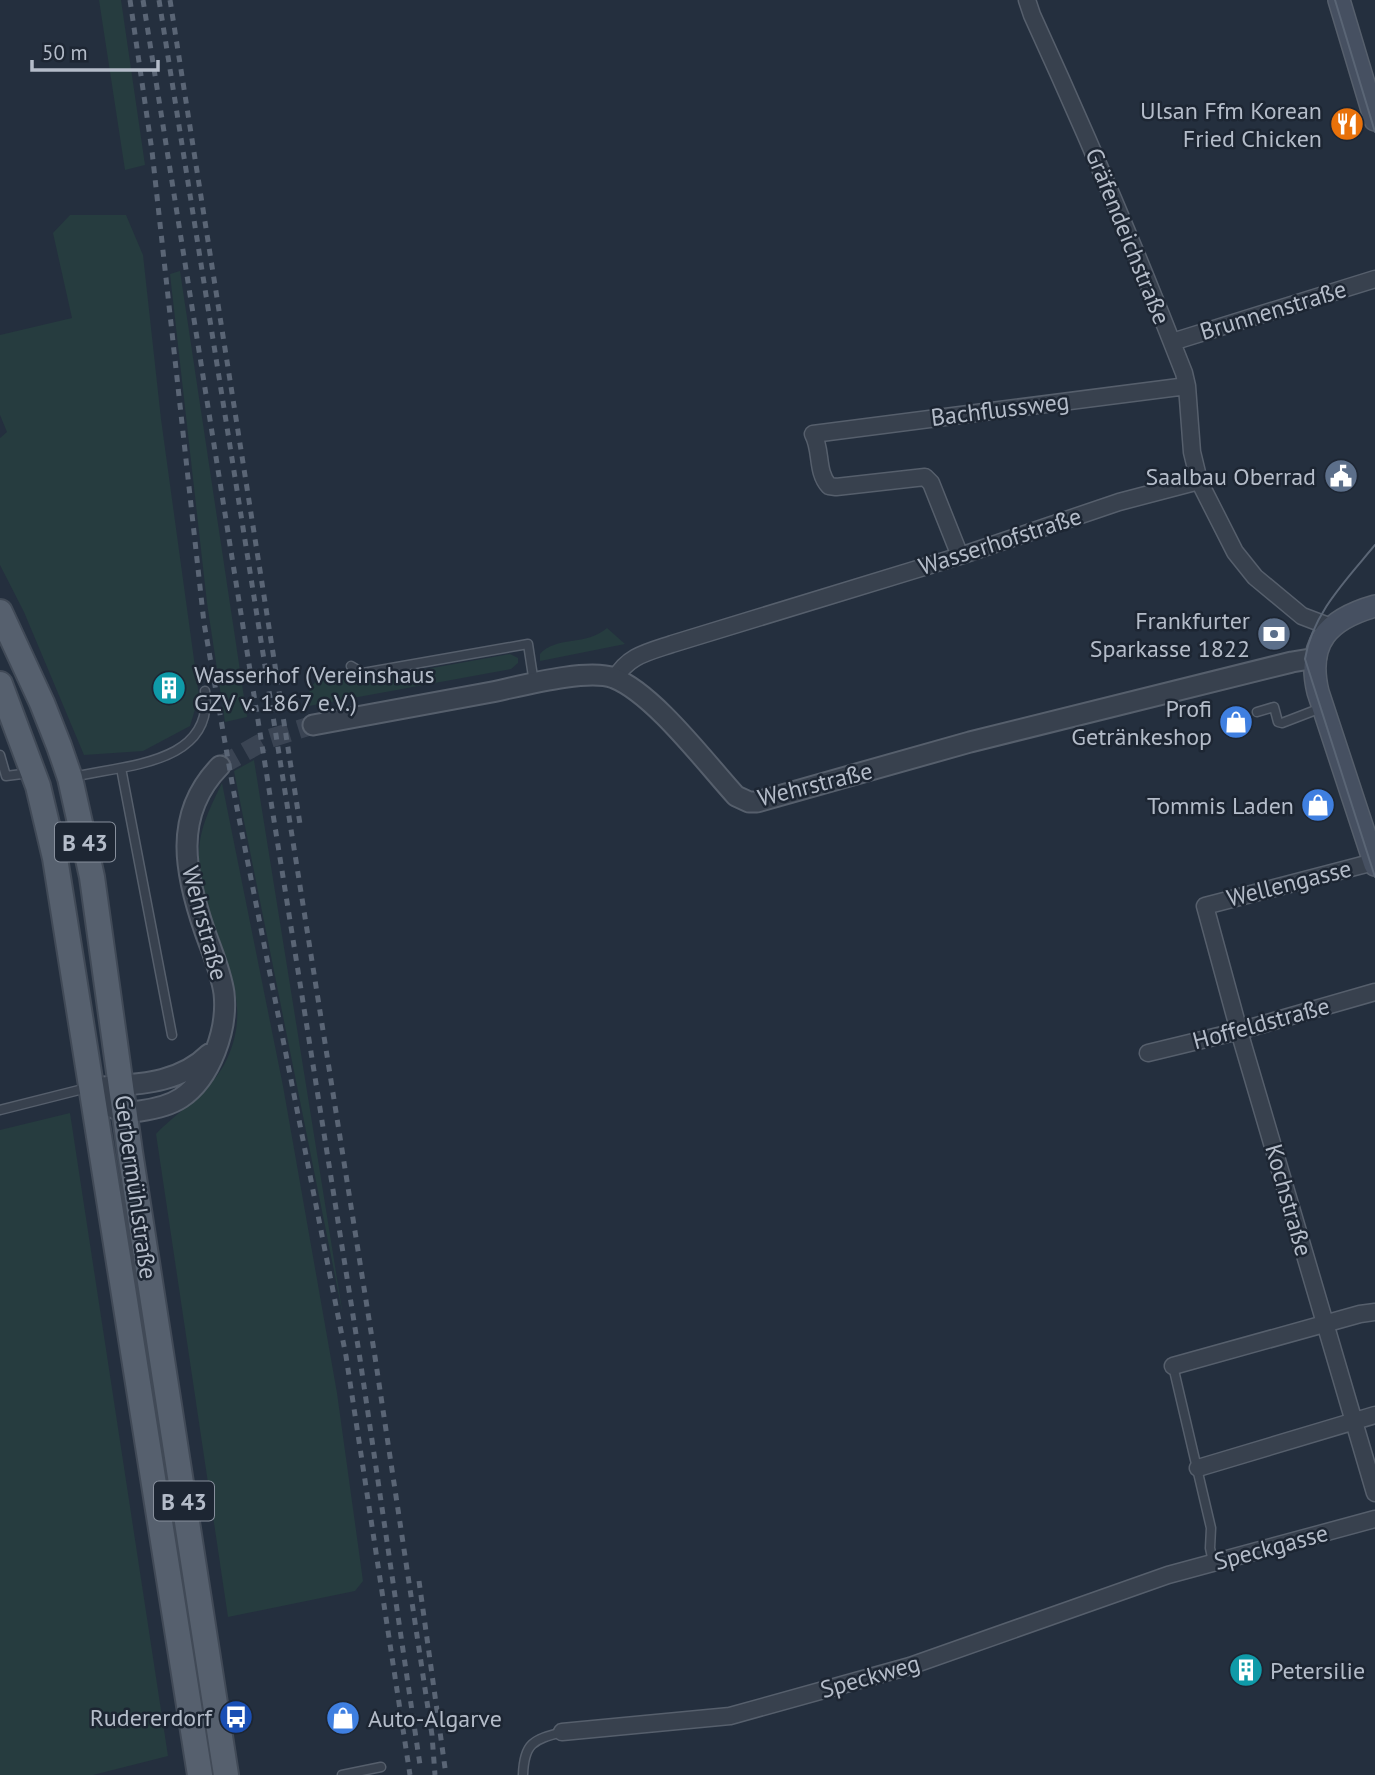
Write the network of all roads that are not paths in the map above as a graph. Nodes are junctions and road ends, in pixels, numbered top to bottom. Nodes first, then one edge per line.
1 (1027, 0) edge
2 (1339, 0) edge
3 (1375, 120) edge
4 (1375, 279) edge
5 (1172, 342) junction
6 (1187, 386) junction
7 (1199, 481) junction
8 (960, 556) junction
9 (1375, 606) edge
10 (0, 612) edge
11 (1332, 627) junction
12 (1316, 658) junction
13 (351, 666) dead end
14 (615, 679) junction
15 (0, 684) edge
16 (534, 684) junction
17 (205, 691) dead end
18 (1324, 707) junction
19 (1257, 712) dead end
20 (313, 725) tunnel mouth
21 (0, 755) edge
22 (220, 766) tunnel mouth
23 (121, 768) junction
24 (33, 772) junction
25 (70, 778) junction
26 (1375, 863) edge
27 (1205, 906) joint
28 (1375, 992) edge
29 (1239, 1031) junction
30 (172, 1035) dead end
31 (217, 1045) junction
32 (1147, 1053) dead end
33 (121, 1085) junction
34 (90, 1088) junction
35 (0, 1110) edge
36 (125, 1112) junction
37 (1375, 1312) edge
38 (1325, 1324) junction
39 (1173, 1366) joint
40 (1375, 1415) edge
41 (1354, 1421) junction
42 (1198, 1468) junction
43 (1375, 1493) edge
44 (1375, 1519) edge
45 (1213, 1562) junction
46 (1168, 1575) joint
47 (562, 1732) joint
48 (381, 1768) dead end
49 (200, 1775) edge
50 (226, 1775) edge
51 (342, 1775) edge
52 (523, 1775) edge

1 - 5 street, Gräfendeichstraße
2 - 3 main road
4 - 5 street, Brunnenstraße
5 - 6 street, Gräfendeichstraße
6 - 7 street, Gräfendeichstraße
6 - 8 street, Bachflussweg
7 - 8 street, Wasserhofstraße
7 - 11 street
8 - 14 street, Wasserhofstraße
9 - 11 main road
10 - 25 main road, Gerbermühlstraße / B 43
11 - 12 main road
12 - 14 street, Wehrstraße
12 - 18 main road
13 - 16 lane
14 - 16 street, Wehrstraße
15 - 24 main road, Gerbermühlstraße / B 43
16 - 20 street, Wehrstraße
17 - 23 lane
18 - 19 lane
18 - 26 main road
21 - 24 lane
22 - 31 street, Wehrstraße
23 - 25 lane
23 - 30 lane
24 - 34 main road, Gerbermühlstraße / B 43
25 - 33 main road, Gerbermühlstraße / B 43
26 - 27 street, Wellengasse
27 - 29 street, Kochstraße
28 - 29 street, Hoffeldstraße
29 - 32 street, Hoffeldstraße
29 - 38 street, Kochstraße
31 - 33 street
31 - 36 street, Wehrstraße
33 - 34 street
33 - 36 main road, Gerbermühlstraße / B 43
34 - 35 lane
34 - 36 street
34 - 49 main road, Gerbermühlstraße / B 43
36 - 50 main road, Gerbermühlstraße / B 43
37 - 38 street
38 - 39 street
38 - 41 street, Kochstraße
39 - 42 lane
40 - 41 street
41 - 42 street
41 - 43 street, Kochstraße
42 - 45 lane
44 - 45 street, Speckgasse
45 - 46 street, Speckgasse
46 - 47 street, Speckweg
47 - 52 lane
48 - 51 lane

